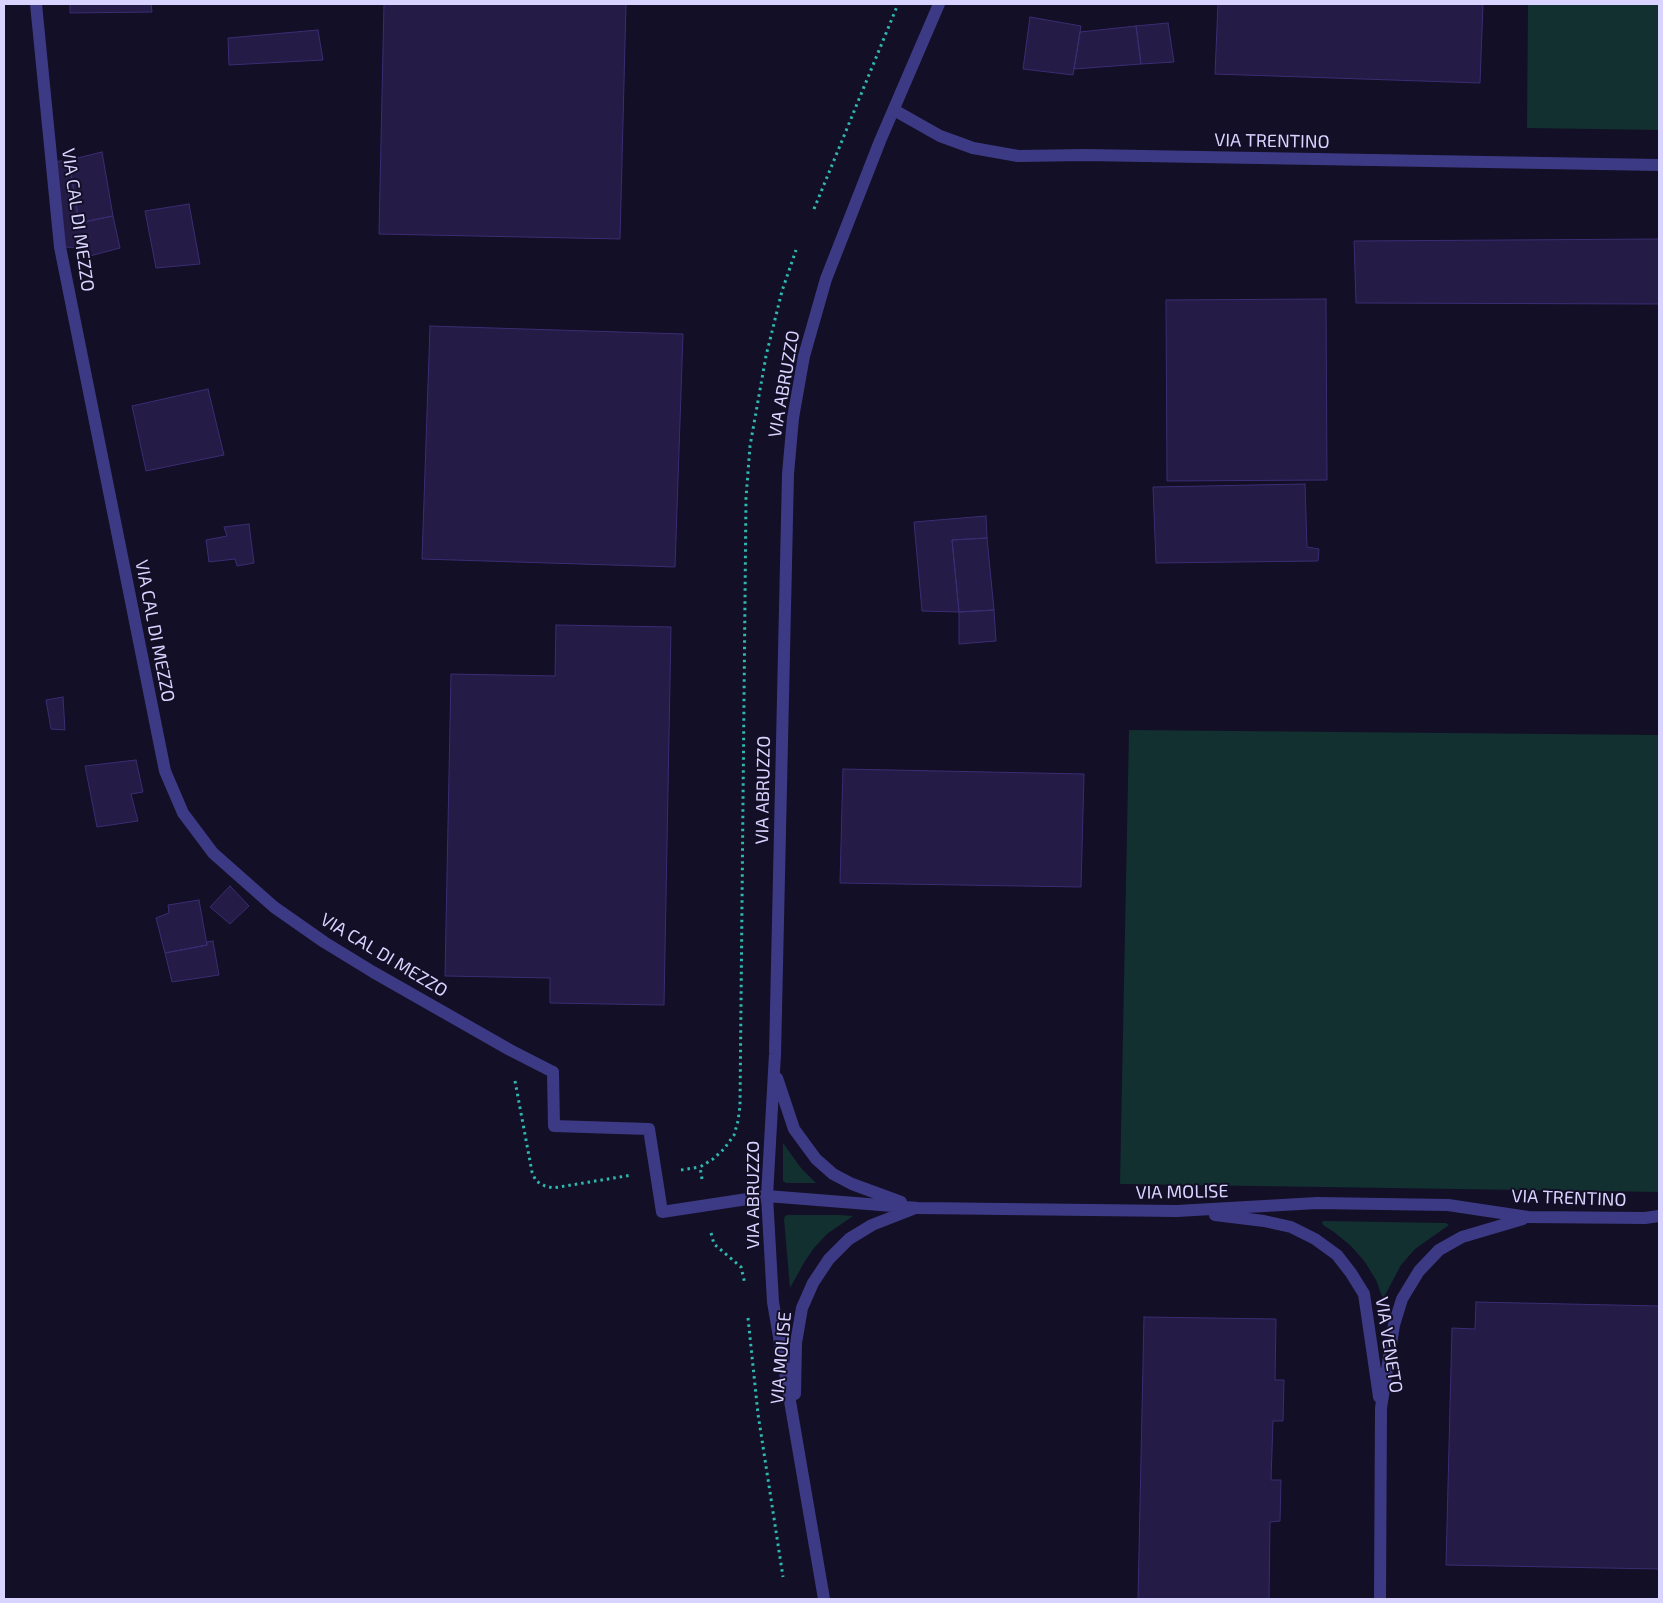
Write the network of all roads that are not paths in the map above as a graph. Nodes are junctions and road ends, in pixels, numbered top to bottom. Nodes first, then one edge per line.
1 (36, 4) edge
2 (939, 4) edge
3 (894, 110) junction
4 (1659, 165) edge
5 (775, 1071) junction
6 (553, 1072) joint
7 (767, 1196) junction
8 (1448, 1206) joint
9 (918, 1208) junction
10 (1177, 1211) junction
11 (1659, 1216) edge
12 (1528, 1217) junction
13 (1381, 1408) junction
14 (794, 1421) junction
15 (824, 1599) edge
16 (1380, 1599) edge

1 - 6 street, VIA CAL DI MEZZO
2 - 3 street, VIA ABRUZZO
3 - 4 street, VIA TRENTINO
3 - 5 street, VIA ABRUZZO
5 - 7 street, VIA ABRUZZO
5 - 9 street, VIA MOLISE
6 - 7 street, VIA MOLISE
7 - 9 street, VIA MOLISE
7 - 14 street, VIA ABRUZZO
8 - 10 street, VIA MOLISE
8 - 12 street, VIA TRENTINO
9 - 10 street, VIA MOLISE
9 - 14 street, VIA MOLISE
10 - 13 street, VIA VENETO
11 - 12 street, VIA TRENTINO
12 - 13 street, VIA VENETO
13 - 16 street, VIA VENETO
14 - 15 street, VIA ABRUZZO

